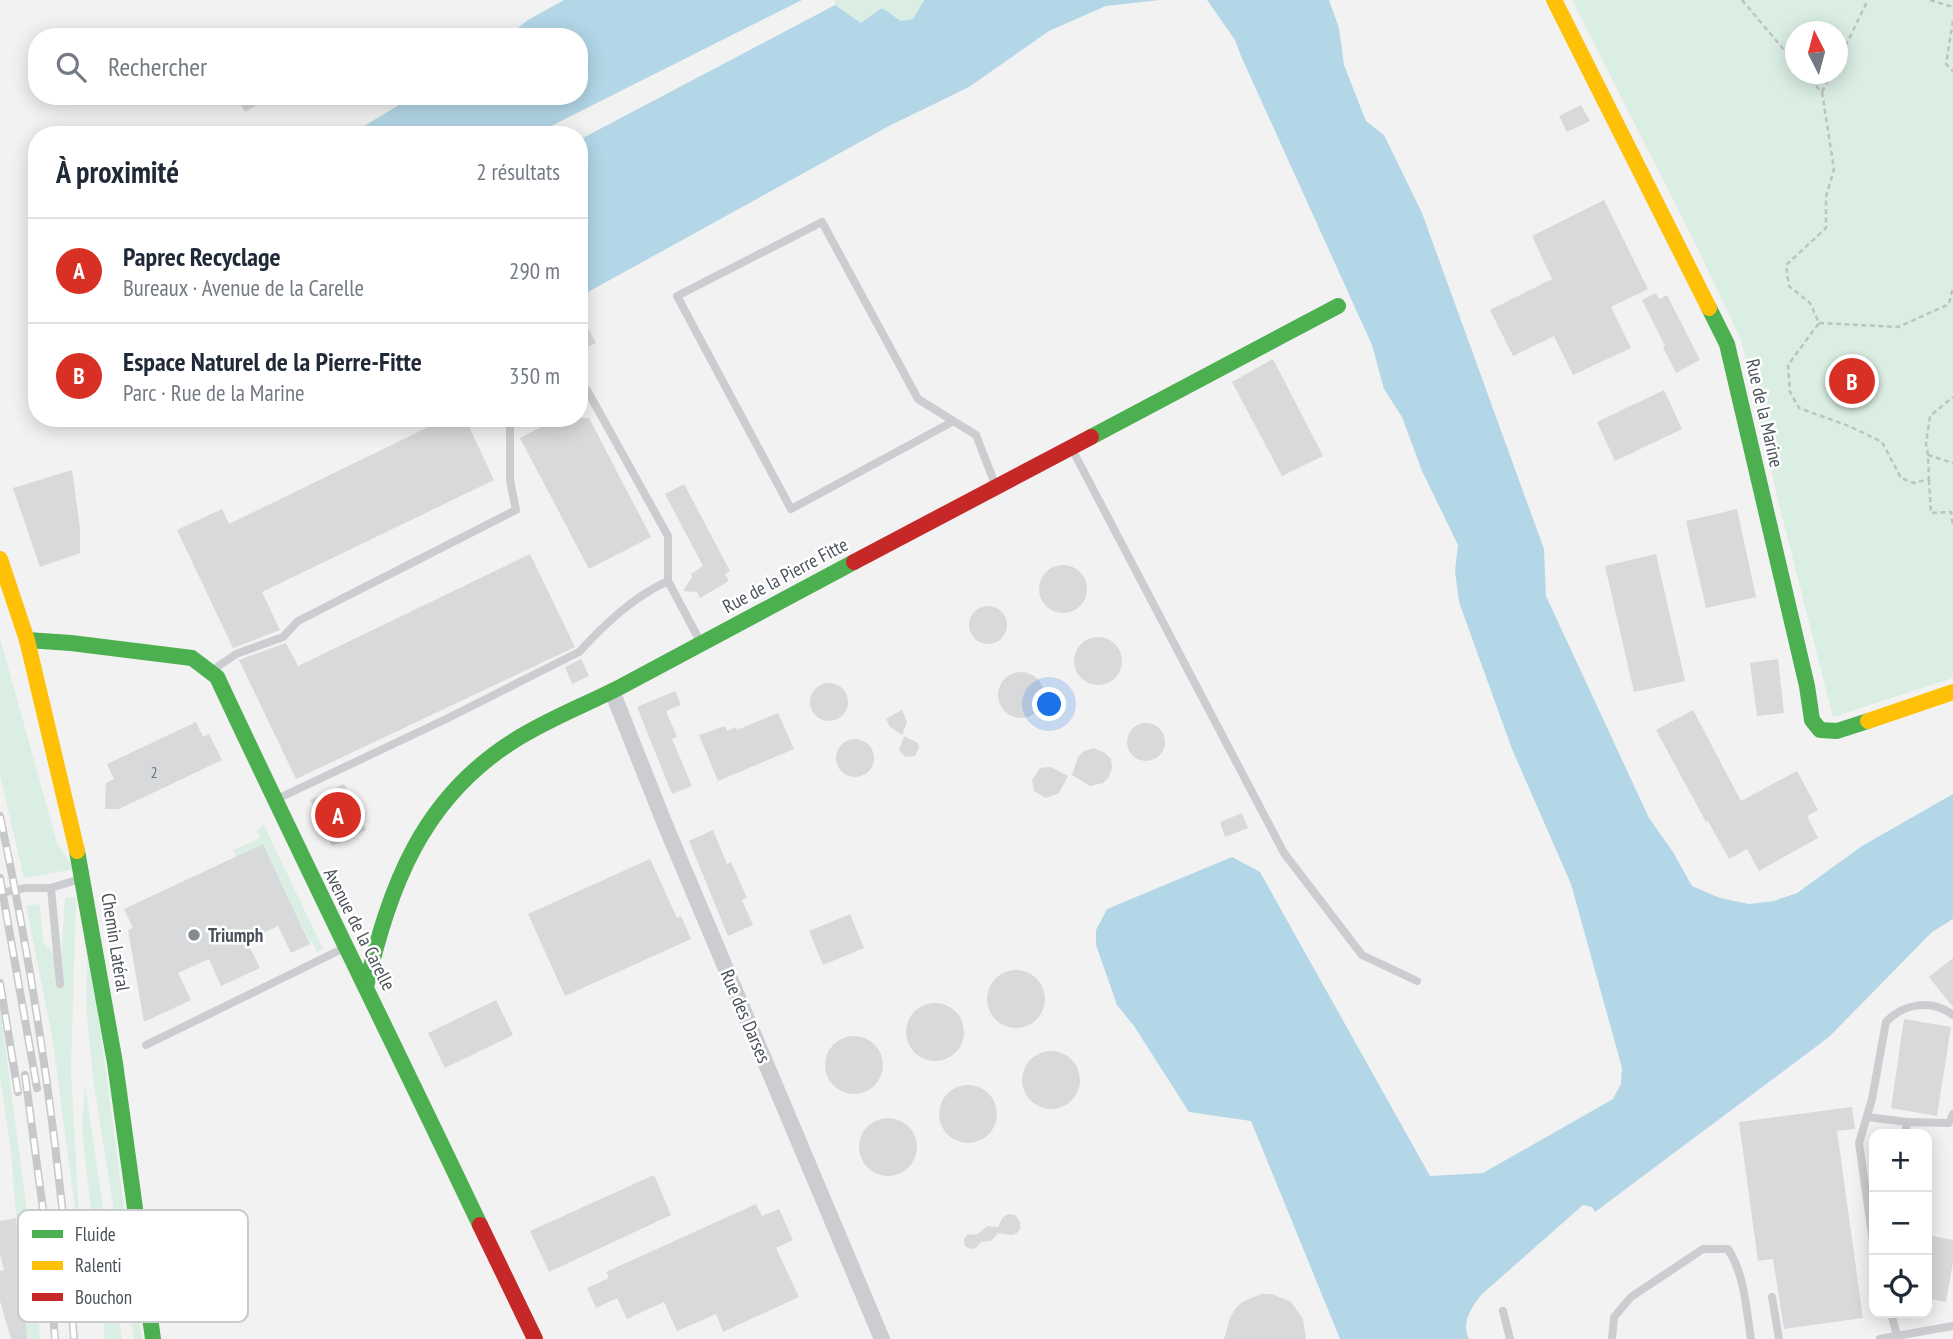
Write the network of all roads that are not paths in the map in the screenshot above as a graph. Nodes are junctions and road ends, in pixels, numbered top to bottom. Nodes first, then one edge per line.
1 (1554, 0) edge
2 (1338, 306) dead end
3 (588, 392) edge
4 (953, 422) junction
5 (510, 427) edge
6 (1072, 448) junction
7 (996, 486) junction
8 (0, 559) edge
9 (668, 581) junction
10 (27, 640) junction
11 (701, 643) junction
12 (212, 671) junction
13 (612, 691) junction
14 (1953, 692) edge
15 (275, 800) junction
16 (84, 878) junction
17 (51, 888) junction
18 (0, 893) edge
19 (347, 947) junction
20 (1417, 981) dead end
21 (60, 984) dead end
22 (366, 987) junction
23 (1953, 1015) edge
24 (146, 1045) dead end
25 (1953, 1114) edge
26 (1867, 1117) junction
27 (1907, 1122) junction
28 (1906, 1129) edge
29 (135, 1210) edge
30 (1869, 1214) edge
31 (1772, 1297) dead end
32 (1503, 1311) dead end
33 (1892, 1318) edge
34 (1953, 1326) edge
35 (1897, 1336) junction
36 (535, 1339) edge
37 (882, 1339) edge
38 (1510, 1339) edge
39 (1612, 1339) edge
40 (1751, 1339) edge
41 (1779, 1339) edge
42 (1880, 1339) edge

1 - 14 street, Rue de la Marine
2 - 6 street, Rue de la Pierre Fitte
3 - 9 lane
4 - 4 lane
4 - 7 lane
5 - 12 lane
6 - 7 street, Rue de la Pierre Fitte
6 - 20 lane
7 - 11 street, Rue de la Pierre Fitte
8 - 10 street, Chemin Latéral
9 - 11 lane
9 - 15 lane
10 - 12 street
10 - 16 street, Chemin Latéral
11 - 13 street, Rue de la Pierre Fitte
12 - 15 street, Avenue de la Carelle
13 - 22 street, Rue de la Pierre Fitte
13 - 37 street, Rue des Darses
15 - 19 street, Avenue de la Carelle
16 - 17 lane
16 - 29 street, Chemin Latéral
17 - 18 lane
17 - 21 lane
19 - 22 street, Avenue de la Carelle
19 - 24 lane
22 - 36 street, Avenue de la Carelle
23 - 26 lane
25 - 27 lane
26 - 27 lane
26 - 30 lane
27 - 28 lane
31 - 41 lane
32 - 38 lane
33 - 35 lane
34 - 35 lane
35 - 42 lane
39 - 40 lane

